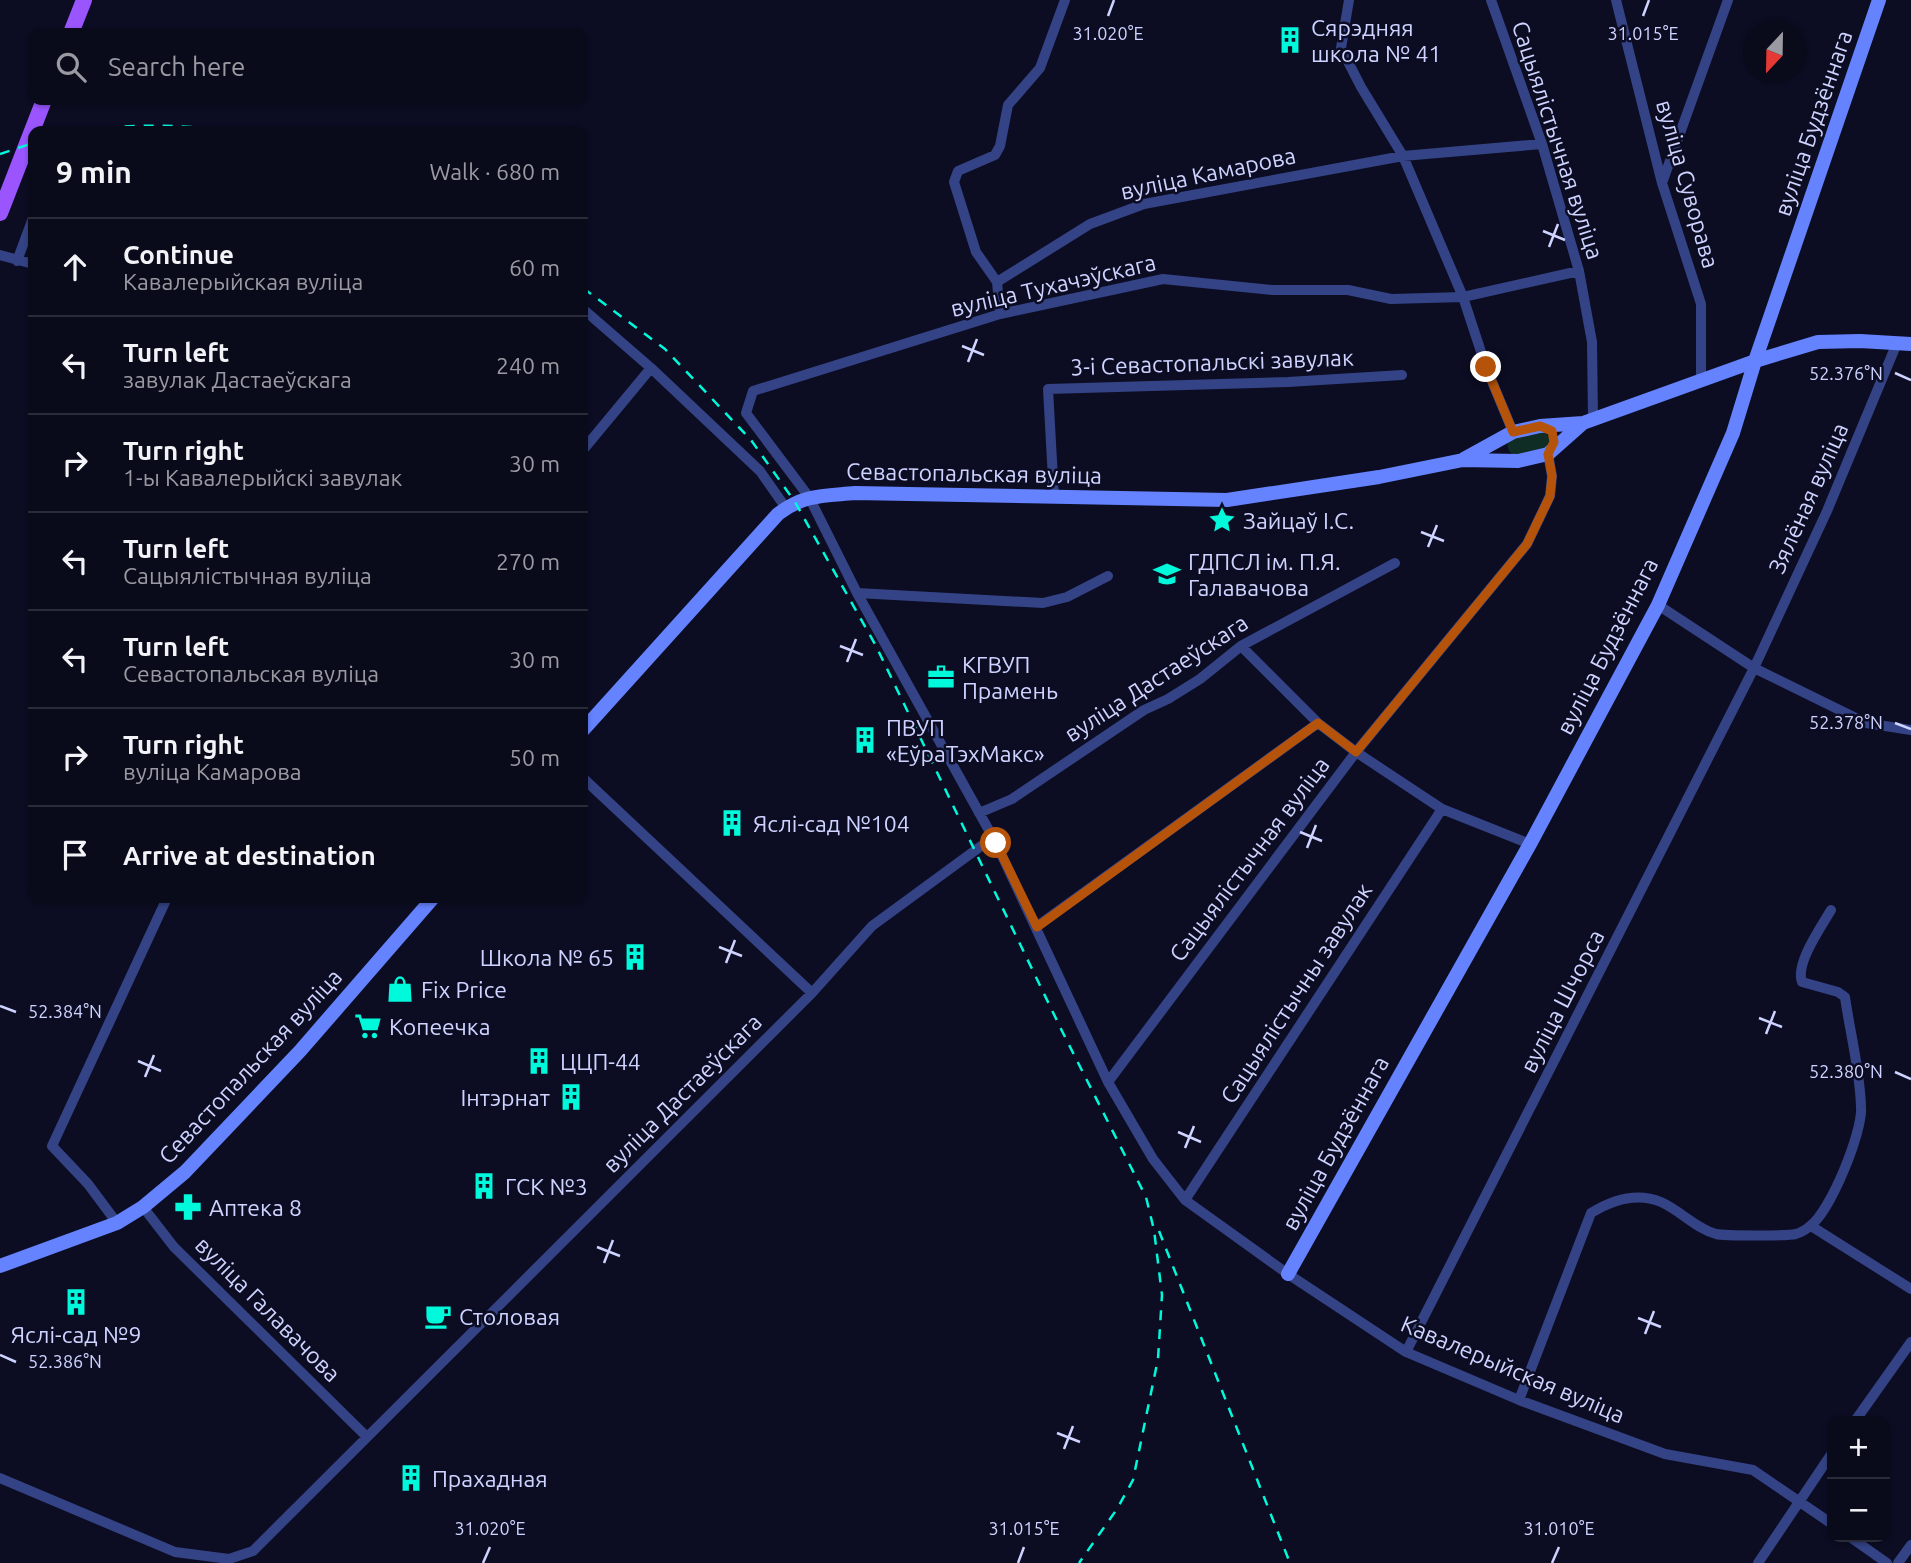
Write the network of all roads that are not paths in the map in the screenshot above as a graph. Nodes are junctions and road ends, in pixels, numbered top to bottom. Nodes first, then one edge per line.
1 (84, 0) edge
2 (1065, 0) edge
3 (1349, 0) edge
4 (1491, 0) edge
5 (1616, 0) edge
6 (1728, 0) edge
7 (1880, 0) edge
8 (73, 28) edge
9 (42, 105) edge
10 (34, 126) edge
11 (28, 141) edge
12 (1542, 144) junction
13 (1403, 156) junction
14 (1662, 183) junction
15 (0, 213) edge
16 (28, 231) edge
17 (0, 255) edge
18 (17, 261) junction
19 (28, 263) edge
20 (1579, 271) junction
21 (997, 282) junction
22 (1463, 297) junction
23 (588, 313) edge
24 (1000, 314) junction
25 (1904, 344) edge
26 (1755, 361) junction
27 (651, 368) junction
28 (1402, 375) dead end
29 (1701, 382) junction
30 (1588, 421) junction
31 (1540, 426) junction
32 (1509, 434) junction
33 (588, 444) edge
34 (1548, 454) junction
35 (1462, 460) junction
36 (1518, 461) junction
37 (809, 497) junction
38 (1054, 497) junction
39 (786, 508) junction
40 (1395, 563) dead end
41 (1108, 576) dead end
42 (857, 593) junction
43 (1658, 605) junction
44 (1241, 646) junction
45 (1754, 668) junction
46 (1318, 723) junction
47 (588, 724) edge
48 (1911, 730) edge
49 (1356, 752) junction
50 (588, 783) edge
51 (1442, 809) junction
52 (979, 813) junction
53 (994, 840) junction
54 (1530, 845) junction
55 (165, 903) edge
56 (429, 903) edge
57 (1831, 910) dead end
58 (1037, 927) junction
59 (812, 993) junction
60 (1108, 1082) junction
61 (1185, 1200) junction
62 (143, 1208) junction
63 (117, 1223) junction
64 (1811, 1226) junction
65 (0, 1266) edge
66 (1287, 1274) junction
67 (1911, 1289) edge
68 (1911, 1342) edge
69 (1406, 1352) junction
70 (1519, 1400) junction
71 (1859, 1416) edge
72 (367, 1437) junction
73 (1827, 1460) edge
74 (0, 1478) edge
75 (1799, 1500) junction
76 (1827, 1520) edge
77 (1857, 1542) edge
78 (1911, 1545) edge
79 (1758, 1563) edge
80 (1887, 1563) edge
81 (1898, 1563) edge

1 - 8 main road
2 - 21 street
3 - 13 street
4 - 12 street, Сацыялістычная вуліца
5 - 14 street, вуліца Суворава
6 - 14 street
7 - 26 street, вуліца Будзённага
9 - 10 main road
11 - 15 main road
12 - 13 street, вуліца Камарова
12 - 20 street, Сацыялістычная вуліца
13 - 21 street, вуліца Камарова
13 - 22 street
14 - 29 street, вуліца Суворава
16 - 18 street
17 - 18 street
18 - 19 street
20 - 22 street, вуліца Тухачэўскага
20 - 30 street, Сацыялістычная вуліца
21 - 24 street
22 - 24 street, вуліца Тухачэўскага
22 - 32 street
23 - 27 street
24 - 37 street, вуліца Тухачэўскага
25 - 26 street, Севастопальская вуліца
25 - 45 street, Зялёная вуліца
26 - 29 street, Севастопальская вуліца
26 - 43 street, вуліца Будзённага
27 - 33 street
27 - 39 street
28 - 38 street, 3-і Севастопальскі завулак
29 - 30 street, Севастопальская вуліца
30 - 31 street, Севастопальская вуліца
30 - 34 street, Севастопальская вуліца
31 - 32 street, Севастопальская вуліца
31 - 34 street
32 - 35 street, Севастопальская вуліца
32 - 36 street
34 - 36 street, Севастопальская вуліца
34 - 49 street, Сацыялістычная вуліца
35 - 36 street, Севастопальская вуліца
35 - 38 street, Севастопальская вуліца
37 - 38 street, Севастопальская вуліца
37 - 39 street, Севастопальская вуліца
37 - 42 street, Кавалерыйская вуліца
39 - 47 street, Севастопальская вуліца
40 - 44 street, вуліца Дастаеўскага
41 - 42 street
42 - 52 street, Кавалерыйская вуліца
43 - 45 street
43 - 54 street, вуліца Будзённага
44 - 46 street
44 - 52 street, вуліца Дастаеўскага
45 - 48 street
45 - 69 street, вуліца Шчорса
46 - 49 street
46 - 58 street
49 - 51 street
49 - 60 street, Сацыялістычная вуліца
50 - 59 street
51 - 54 street
51 - 61 street, Сацыялістычны завулак
52 - 53 street, Кавалерыйская вуліца
53 - 58 street, Кавалерыйская вуліца
53 - 59 street, вуліца Дастаеўскага
54 - 66 street, вуліца Будзённага
55 - 63 street
56 - 62 street, Севастопальская вуліца
57 - 64 street
58 - 60 street, Кавалерыйская вуліца
59 - 72 street, вуліца Дастаеўскага
60 - 61 street, Кавалерыйская вуліца
61 - 66 street, Кавалерыйская вуліца
62 - 63 street, Севастопальская вуліца
62 - 72 street, вуліца Галавачова
63 - 65 street, Севастопальская вуліца
64 - 67 street
64 - 70 street
66 - 69 street, Кавалерыйская вуліца
68 - 71 street
69 - 70 street, Кавалерыйская вуліца
70 - 75 street, Кавалерыйская вуліца
72 - 74 street, вуліца Дастаеўскага
73 - 75 street
75 - 76 street, Кавалерыйская вуліца
75 - 79 street
77 - 80 street
78 - 81 street

